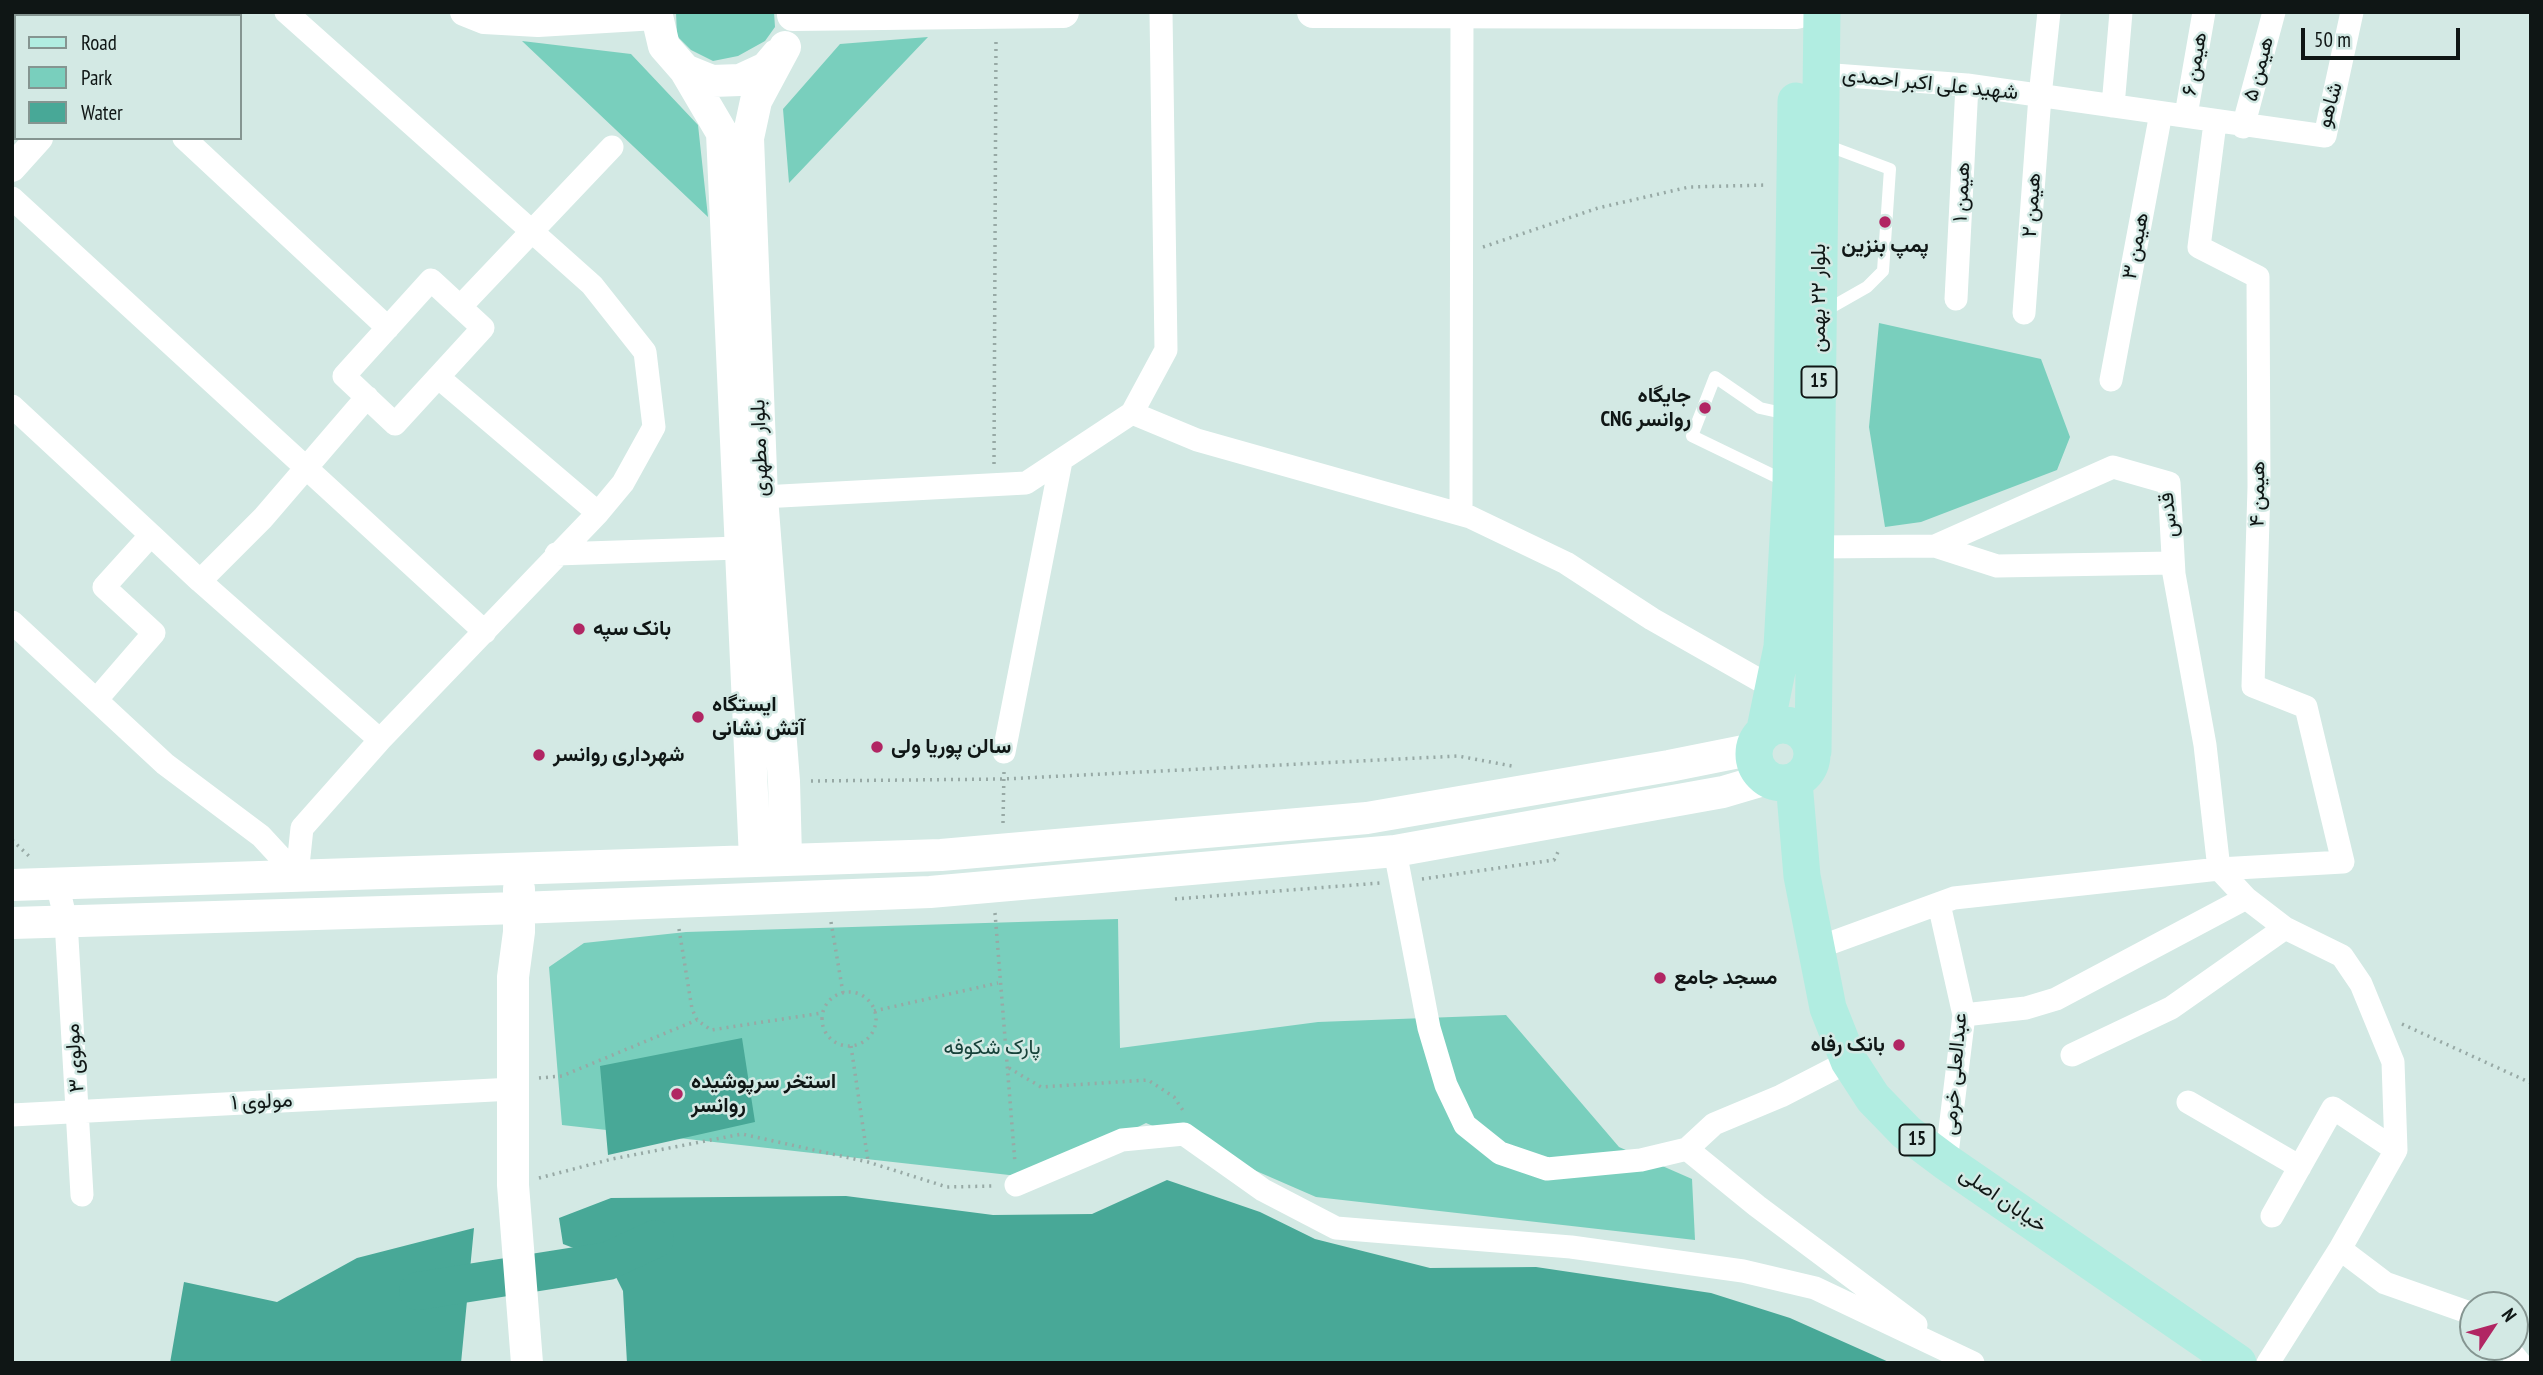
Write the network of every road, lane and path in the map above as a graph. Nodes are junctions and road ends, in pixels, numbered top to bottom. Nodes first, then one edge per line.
1 (286, 12) edge
2 (464, 12) edge
3 (1063, 12) edge
4 (1161, 12) edge
5 (1314, 12) edge
6 (1333, 12) edge
7 (1797, 12) edge
8 (1822, 12) edge
9 (2049, 12) edge
10 (2122, 12) edge
11 (2204, 12) edge
12 (2274, 12) edge
13 (2352, 12) edge
14 (996, 13) edge
15 (656, 14) edge
16 (793, 14) edge
17 (1461, 14) edge
18 (785, 47) junction
19 (685, 70) junction
20 (1821, 74) junction
21 (1967, 85) junction
22 (2040, 96) junction
23 (2113, 106) junction
24 (2161, 113) junction
25 (2186, 115) junction
26 (2216, 123) junction
27 (2244, 127) junction
28 (37, 140) edge
29 (186, 140) edge
30 (1821, 143) junction
31 (612, 147) dead end
32 (12, 168) edge
33 (1794, 184) junction
34 (12, 198) edge
35 (531, 230) junction
36 (1461, 254) junction
37 (1956, 299) dead end
38 (460, 307) junction
39 (2024, 313) dead end
40 (1819, 314) junction
41 (388, 328) junction
42 (438, 377) junction
43 (2111, 380) dead end
44 (367, 397) junction
45 (12, 406) edge
46 (1132, 413) junction
47 (1791, 415) junction
48 (1061, 461) junction
49 (306, 469) junction
50 (1791, 484) junction
51 (994, 487) junction
52 (762, 497) junction
53 (598, 513) junction
54 (1461, 514) junction
55 (151, 535) junction
56 (1935, 546) junction
57 (1817, 547) junction
58 (739, 548) junction
59 (556, 554) junction
60 (2174, 562) junction
61 (201, 580) junction
62 (12, 622) edge
63 (485, 632) junction
64 (1775, 688) junction
65 (97, 699) junction
66 (380, 740) junction
67 (1813, 751) junction
68 (1004, 752) joint
69 (1770, 760) junction
70 (1004, 779) junction
71 (784, 781) junction
72 (1544, 788) junction
73 (1010, 849) junction
74 (1395, 851) junction
75 (786, 858) junction
76 (754, 859) junction
77 (518, 866) junction
78 (2219, 869) junction
79 (297, 875) junction
80 (57, 883) junction
81 (12, 884) edge
82 (1020, 884) junction
83 (826, 896) junction
84 (2246, 898) junction
85 (1938, 904) junction
86 (519, 908) junction
87 (995, 913) dead end
88 (677, 920) dead end
89 (66, 921) junction
90 (12, 923) edge
91 (2285, 928) junction
92 (1817, 948) junction
93 (999, 982) junction
94 (843, 993) junction
95 (2371, 1010) junction
96 (874, 1012) junction
97 (822, 1013) junction
98 (1964, 1015) junction
99 (697, 1020) junction
100 (851, 1046) junction
101 (2072, 1055) dead end
102 (1849, 1060) junction
103 (1009, 1068) junction
104 (2531, 1083) edge
105 (513, 1084) junction
106 (2188, 1102) dead end
107 (79, 1111) junction
108 (12, 1115) edge
109 (1184, 1134) junction
110 (1687, 1149) junction
111 (2396, 1150) junction
112 (868, 1162) junction
113 (1946, 1162) junction
114 (2300, 1167) junction
115 (1016, 1185) junction
116 (82, 1195) dead end
117 (515, 1195) junction
118 (2272, 1216) dead end
119 (2340, 1248) junction
120 (2459, 1309) edge
121 (1964, 1358) edge
122 (527, 1363) edge
123 (2238, 1363) edge
124 (2268, 1363) edge

1 - 35 street
2 - 15 street
3 - 14 main road
4 - 46 street
5 - 6 main road
6 - 17 main road
7 - 17 main road
7 - 33 main road, بلوار ۲۲ بهمن / 15
8 - 20 main road, بلوار ۲۲ بهمن / 15
9 - 22 street, هیمن ۲
10 - 23 street
11 - 25 street, هیمن ۶
12 - 27 street, هیمن ۵
13 - 27 street, شاهو
14 - 16 main road
14 - 51 path
15 - 19 main road, بلوار مطهری
16 - 18 main road, بلوار مطهری
17 - 36 street
18 - 19 main road
18 - 52 main road, بلوار مطهری
19 - 58 main road, بلوار مطهری
20 - 21 street, شهید علی اکبر احمدی
20 - 30 main road, بلوار ۲۲ بهمن / 15
21 - 22 street, شهید علی اکبر احمدی
21 - 37 street, هیمن ۱
22 - 23 street, شهید علی اکبر احمدی
22 - 39 street, هیمن ۲
23 - 24 street, شاهو
24 - 25 street, شاهو
24 - 43 street, هیمن ۳
25 - 26 street, شاهو
26 - 27 street, شاهو
26 - 78 street, هیمن ۴
28 - 32 street
29 - 41 street
30 - 40 main road, بلوار ۲۲ بهمن / 15
30 - 40 lane
31 - 35 street
33 - 36 path
33 - 47 main road, بلوار ۲۲ بهمن / 15
34 - 49 street
35 - 38 street
35 - 53 street
36 - 54 street
38 - 41 street
38 - 42 street
40 - 57 main road, بلوار ۲۲ بهمن / 15
41 - 44 street
42 - 44 street
42 - 53 street
44 - 49 street
45 - 55 street
46 - 48 street
46 - 54 street
47 - 50 main road, بلوار ۲۲ بهمن / 15
47 - 50 lane
48 - 51 street
48 - 68 street
49 - 61 street
49 - 63 street
50 - 64 main road, بلوار ۲۲ بهمن / 15
51 - 52 street
52 - 71 main road, بلوار مطهری
53 - 59 street
54 - 64 street
55 - 61 street
55 - 65 street
56 - 57 street, قدس
56 - 60 street
56 - 60 street, قدس
57 - 67 main road, بلوار ۲۲ بهمن / 15
58 - 59 street
58 - 76 main road, بلوار مطهری
59 - 63 street
60 - 78 street, قدس
61 - 66 street
62 - 65 street
63 - 66 street
64 - 69 main road, بلوار ۲۲ بهمن / 15
65 - 79 street
66 - 79 street
67 - 69 main road, 15
67 - 69 main road
68 - 70 path
69 - 72 main road
69 - 74 main road
69 - 92 main road, خیابان اصلی / 15
70 - 71 path
70 - 72 path
70 - 73 path
71 - 75 main road, بلوار مطهری
72 - 73 main road
73 - 75 main road
73 - 82 main road
74 - 82 main road
74 - 110 street
75 - 76 main road
76 - 77 main road
77 - 79 main road
77 - 86 main road
78 - 84 street
78 - 85 street
79 - 80 main road
80 - 81 main road
80 - 89 street, مولوی ۳
82 - 83 main road
83 - 86 main road
83 - 94 path
84 - 91 street
84 - 98 street
85 - 92 street
85 - 98 street, عبدالعلی خرمی
86 - 89 main road
86 - 105 main road
87 - 93 path
88 - 99 path
89 - 90 main road
89 - 107 street, مولوی ۳
91 - 95 street
91 - 101 street
92 - 102 main road, خیابان اصلی / 15
93 - 96 path
93 - 103 path
94 - 96 path
94 - 97 path
95 - 104 path
95 - 111 street
96 - 100 path
97 - 99 path
97 - 100 path
98 - 113 street, عبدالعلی خرمی
99 - 105 path
100 - 112 path
102 - 110 street
102 - 113 main road, خیابان اصلی / 15
103 - 109 path
103 - 115 path
105 - 107 street, مولوی ۱
105 - 117 main road
106 - 114 street
107 - 108 street, مولوی ۱
107 - 116 street, مولوی ۳
109 - 115 street
109 - 121 street
110 - 121 street
111 - 114 street
111 - 119 street
112 - 115 path
112 - 117 path
113 - 123 main road, خیابان اصلی / 15
114 - 118 street
117 - 122 main road
119 - 120 street
119 - 124 street

